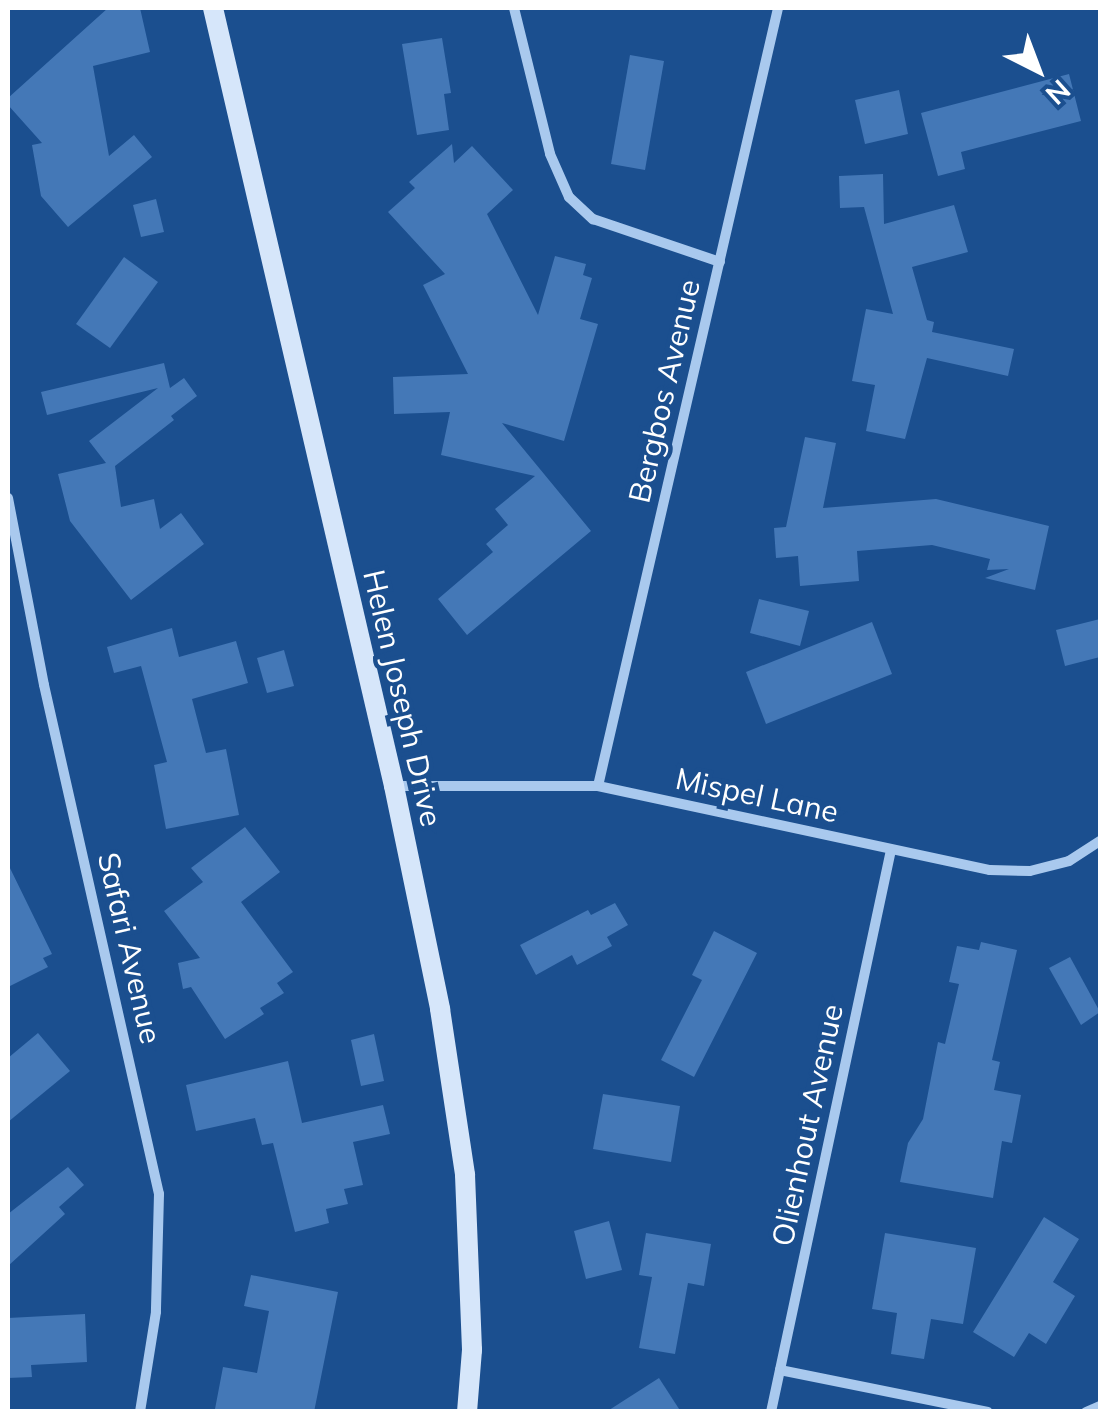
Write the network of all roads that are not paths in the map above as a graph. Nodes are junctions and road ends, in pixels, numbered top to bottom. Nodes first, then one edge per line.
1 (213, 8) edge
2 (514, 8) edge
3 (778, 8) edge
4 (720, 262) junction
5 (8, 498) edge
6 (394, 786) junction
7 (598, 786) junction
8 (1100, 841) edge
9 (891, 850) junction
10 (780, 1370) junction
11 (1100, 1406) edge
12 (140, 1412) edge
13 (467, 1412) edge
14 (771, 1412) edge
15 (988, 1412) edge
16 (1086, 1412) edge

1 - 6 street, Helen Joseph Drive
2 - 4 street
3 - 4 street, Bergbos Avenue
4 - 7 street, Bergbos Avenue
5 - 12 street, Safari Avenue
6 - 7 street, Mispel Lane
6 - 13 street, Helen Joseph Drive
7 - 9 street, Mispel Lane
8 - 9 street, Mispel Lane
9 - 10 street, Olienhout Avenue
10 - 14 street, Olienhout Avenue
10 - 15 street
11 - 16 street

